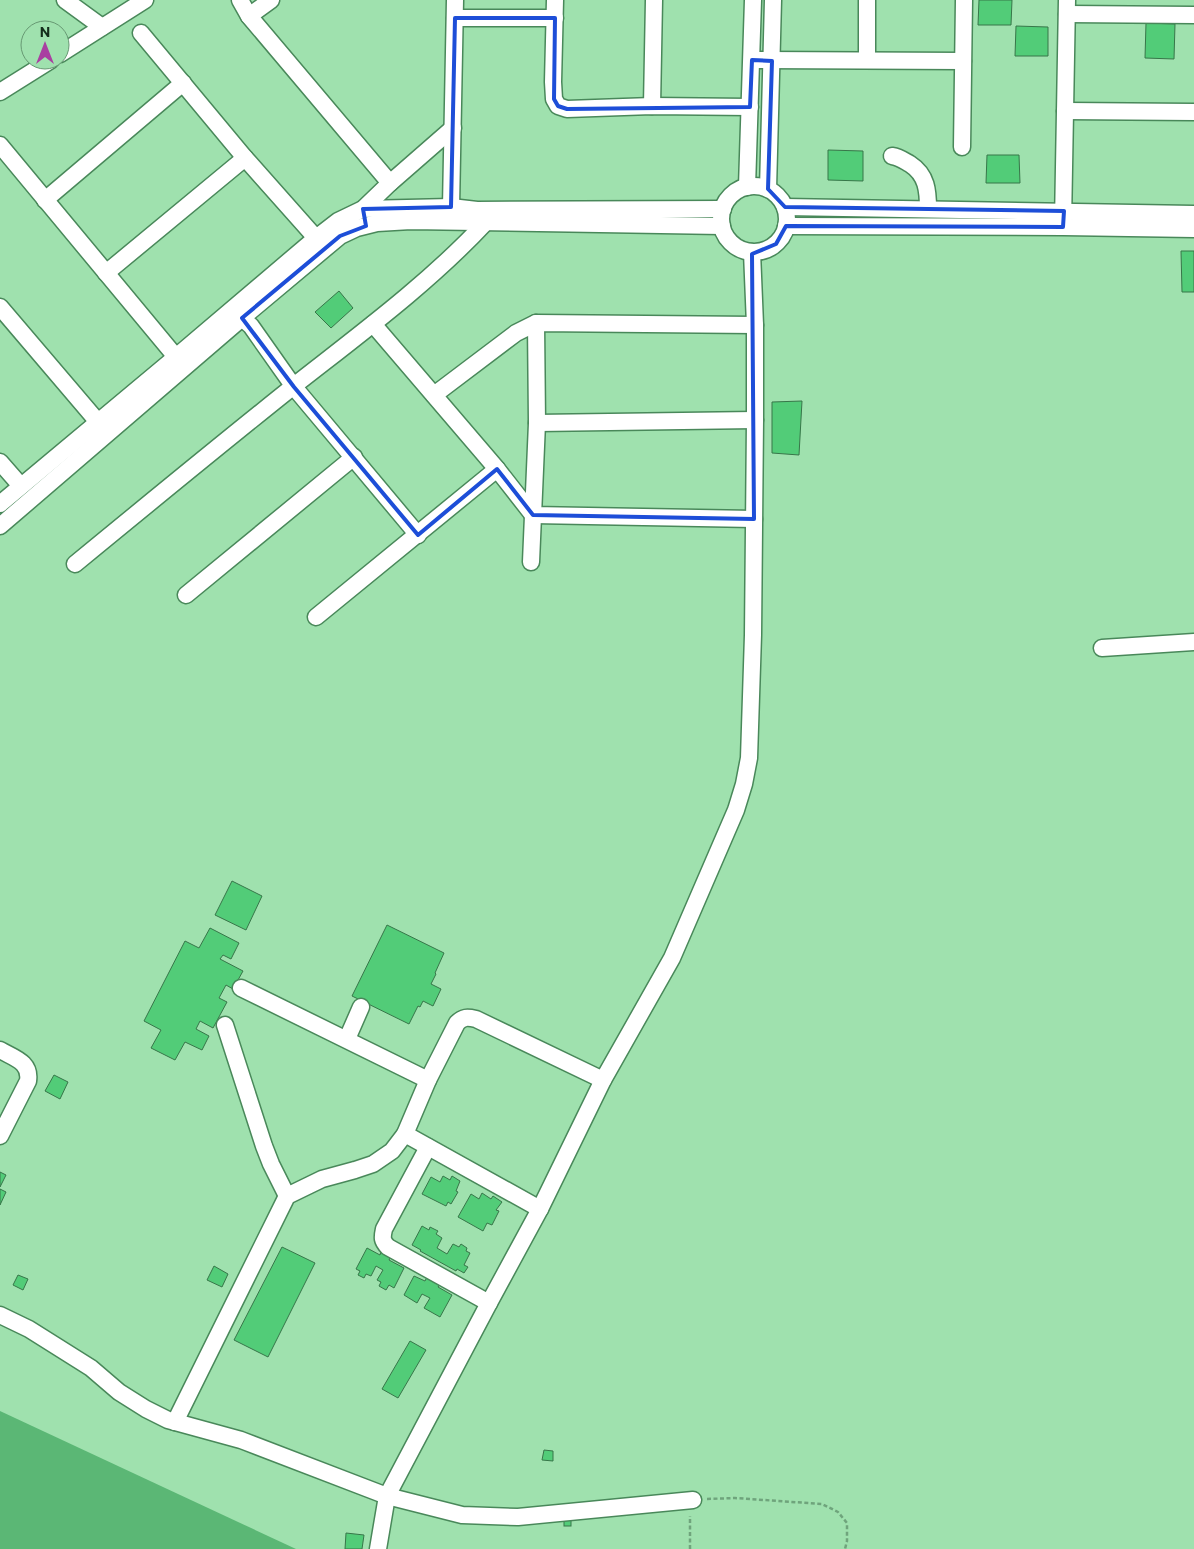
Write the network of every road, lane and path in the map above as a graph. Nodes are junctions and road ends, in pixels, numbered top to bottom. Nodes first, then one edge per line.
1 (65, 0) edge
2 (145, 0) edge
3 (240, 0) edge
4 (271, 0) edge
5 (455, 0) edge
6 (555, 0) edge
7 (654, 0) edge
8 (753, 0) edge
9 (773, 0) edge
10 (867, 0) edge
11 (964, 0) edge
12 (1067, 7) edge
13 (1168, 7) edge
14 (1194, 15) edge
15 (249, 16) junction
16 (455, 18) junction
17 (555, 18) junction
18 (102, 27) junction
19 (141, 33) dead end
20 (70, 48) edge
21 (752, 60) junction
22 (866, 60) junction
23 (772, 61) junction
24 (964, 61) junction
25 (35, 70) edge
26 (183, 83) junction
27 (0, 92) edge
28 (652, 106) junction
29 (750, 107) junction
30 (1065, 112) junction
31 (1194, 112) edge
32 (453, 128) junction
33 (0, 145) edge
34 (962, 147) dead end
35 (892, 156) dead end
36 (245, 158) junction
37 (390, 183) junction
38 (747, 187) junction
39 (768, 189) junction
40 (45, 200) junction
41 (451, 207) junction
42 (786, 207) junction
43 (363, 209) junction
44 (723, 209) junction
45 (928, 209) junction
46 (1194, 214) edge
47 (1064, 219) junction
48 (485, 223) junction
49 (366, 226) junction
50 (722, 226) junction
51 (786, 226) junction
52 (1194, 229) edge
53 (316, 238) junction
54 (752, 252) junction
55 (106, 273) junction
56 (0, 308) edge
57 (242, 318) junction
58 (536, 323) junction
59 (374, 324) junction
60 (754, 325) junction
61 (176, 357) junction
62 (294, 387) junction
63 (434, 395) junction
64 (754, 420) junction
65 (98, 422) junction
66 (537, 423) junction
67 (354, 457) junction
68 (0, 462) edge
69 (497, 469) junction
70 (21, 486) junction
71 (0, 504) edge
72 (533, 515) junction
73 (754, 519) junction
74 (0, 526) edge
75 (418, 535) junction
76 (530, 562) dead end
77 (75, 564) dead end
78 (186, 595) dead end
79 (316, 617) dead end
80 (1194, 642) edge
81 (1102, 648) dead end
82 (241, 988) dead end
83 (361, 1007) dead end
84 (225, 1026) dead end
85 (347, 1039) junction
86 (0, 1050) edge
87 (428, 1080) junction
88 (604, 1080) junction
89 (405, 1134) junction
90 (0, 1136) edge
91 (428, 1147) junction
92 (287, 1196) junction
93 (540, 1209) junction
94 (489, 1303) junction
95 (0, 1315) edge
96 (175, 1422) junction
97 (387, 1496) junction
98 (693, 1500) junction
99 (378, 1549) edge
100 (690, 1549) edge
101 (845, 1549) edge

1 - 18 street
2 - 18 street
3 - 15 street
4 - 15 street
5 - 16 street
6 - 17 street
7 - 28 street
8 - 21 street
9 - 23 street
10 - 22 street
11 - 24 street
12 - 13 street
12 - 30 street
13 - 14 street
15 - 37 street
16 - 17 street
16 - 32 street
17 - 28 street
18 - 20 street
19 - 26 street
21 - 23 street
21 - 29 street
22 - 23 street
22 - 24 street
23 - 39 street
24 - 34 street
25 - 27 street
26 - 36 street
26 - 40 street
28 - 29 street
29 - 38 street
30 - 31 street
30 - 47 street
32 - 37 street
32 - 41 street
33 - 40 street
35 - 45 street
36 - 53 street
36 - 55 street
37 - 43 street
38 - 39 street
38 - 44 street
39 - 42 street
40 - 55 street
41 - 43 street
41 - 44 street
42 - 45 street
42 - 51 street
43 - 49 street
43 - 53 street
44 - 50 street
45 - 47 street
46 - 47 street
47 - 51 street
47 - 52 street
48 - 49 street
48 - 50 street
48 - 59 street
49 - 57 street
50 - 54 street
51 - 54 street
53 - 61 street
54 - 60 street
55 - 61 street
56 - 65 street
57 - 62 street
57 - 74 street
58 - 60 street
58 - 63 street
58 - 66 street
59 - 62 street
59 - 63 street
60 - 64 street
61 - 65 street
62 - 67 street
62 - 77 street
63 - 69 street
64 - 66 street
64 - 73 street
65 - 70 street
66 - 72 street
67 - 75 street
67 - 78 street
68 - 70 street
69 - 72 street
69 - 75 street
70 - 71 street
72 - 73 street
72 - 76 street
73 - 88 street
75 - 79 street
80 - 81 street
82 - 85 street
83 - 85 street
84 - 92 street
85 - 87 street
86 - 90 street
87 - 88 street
87 - 89 street
88 - 93 street
89 - 91 street
89 - 92 street
91 - 93 street
91 - 94 street
92 - 96 street
93 - 94 street
94 - 97 street
95 - 96 street
96 - 97 street
97 - 98 street
97 - 99 street
98 - 100 path
98 - 101 path

